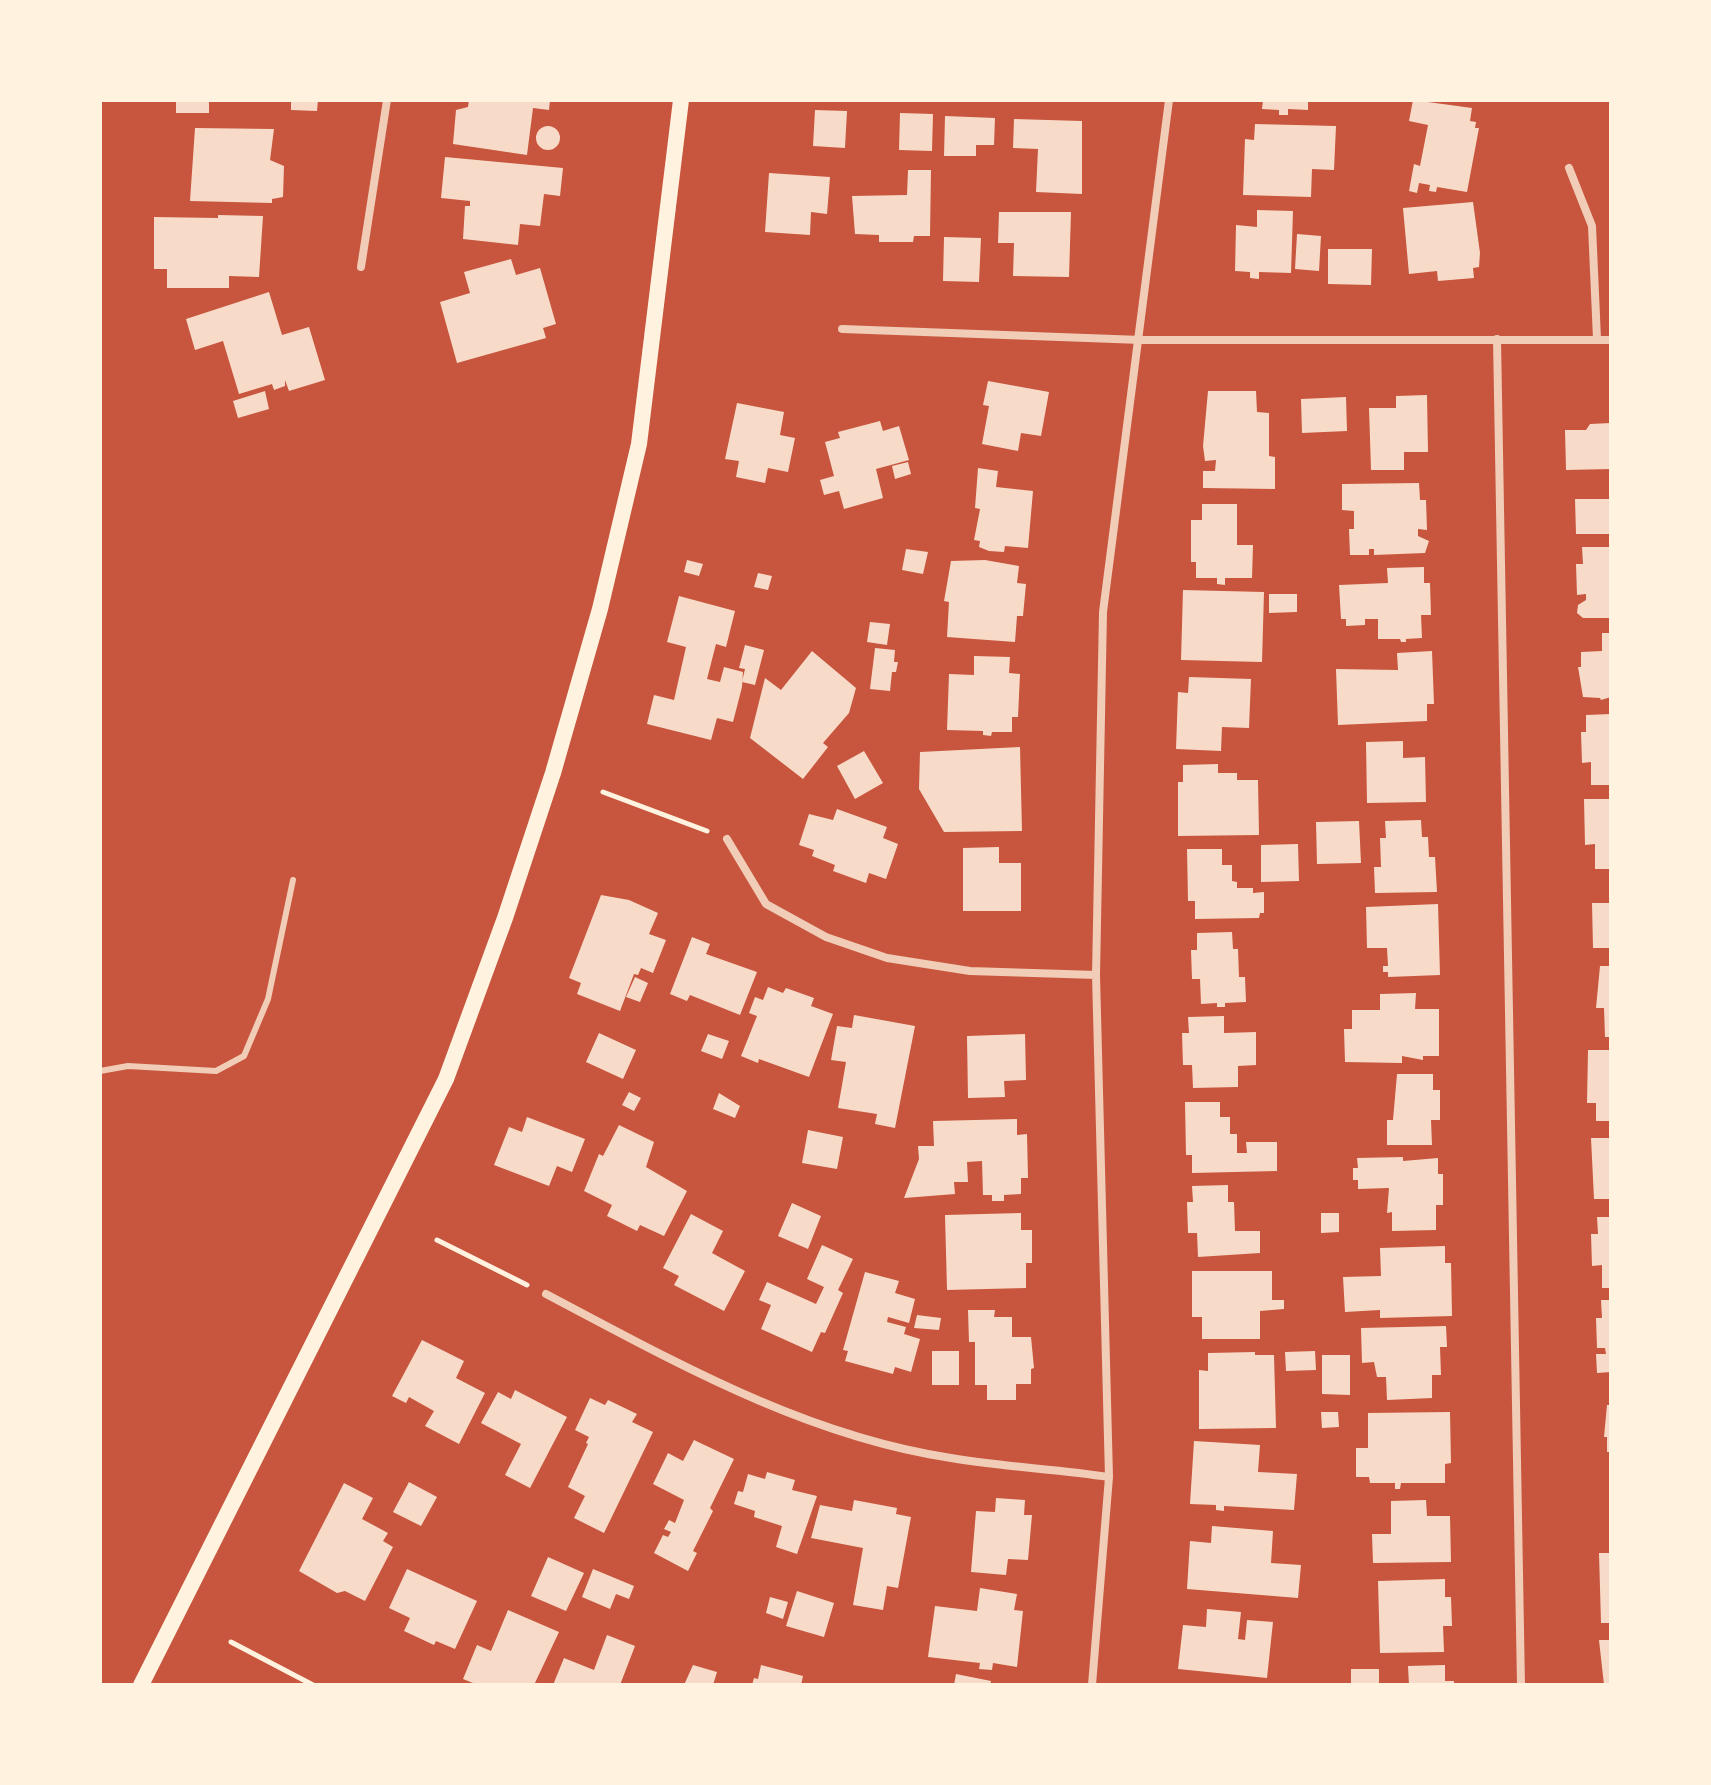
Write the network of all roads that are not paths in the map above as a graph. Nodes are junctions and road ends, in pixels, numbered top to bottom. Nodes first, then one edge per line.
1 (387, 100) edge
2 (681, 100) edge
3 (1169, 100) edge
4 (1569, 168) dead end
5 (361, 267) dead end
6 (842, 329) dead end
7 (1497, 339) junction
8 (1597, 339) junction
9 (1141, 340) junction
10 (1611, 340) edge
11 (727, 839) road end
12 (293, 880) dead end
13 (1096, 975) junction
14 (100, 1071) edge
15 (546, 1294) road end
16 (1109, 1477) junction
17 (141, 1685) edge
18 (1092, 1685) edge
19 (1521, 1685) edge

1 - 5 street
2 - 17 main road
3 - 9 street
4 - 8 street
6 - 9 street
7 - 8 street
7 - 9 street
7 - 19 street
8 - 10 street
9 - 13 street
11 - 13 street
12 - 14 lane
13 - 16 street
15 - 16 street
16 - 18 street

